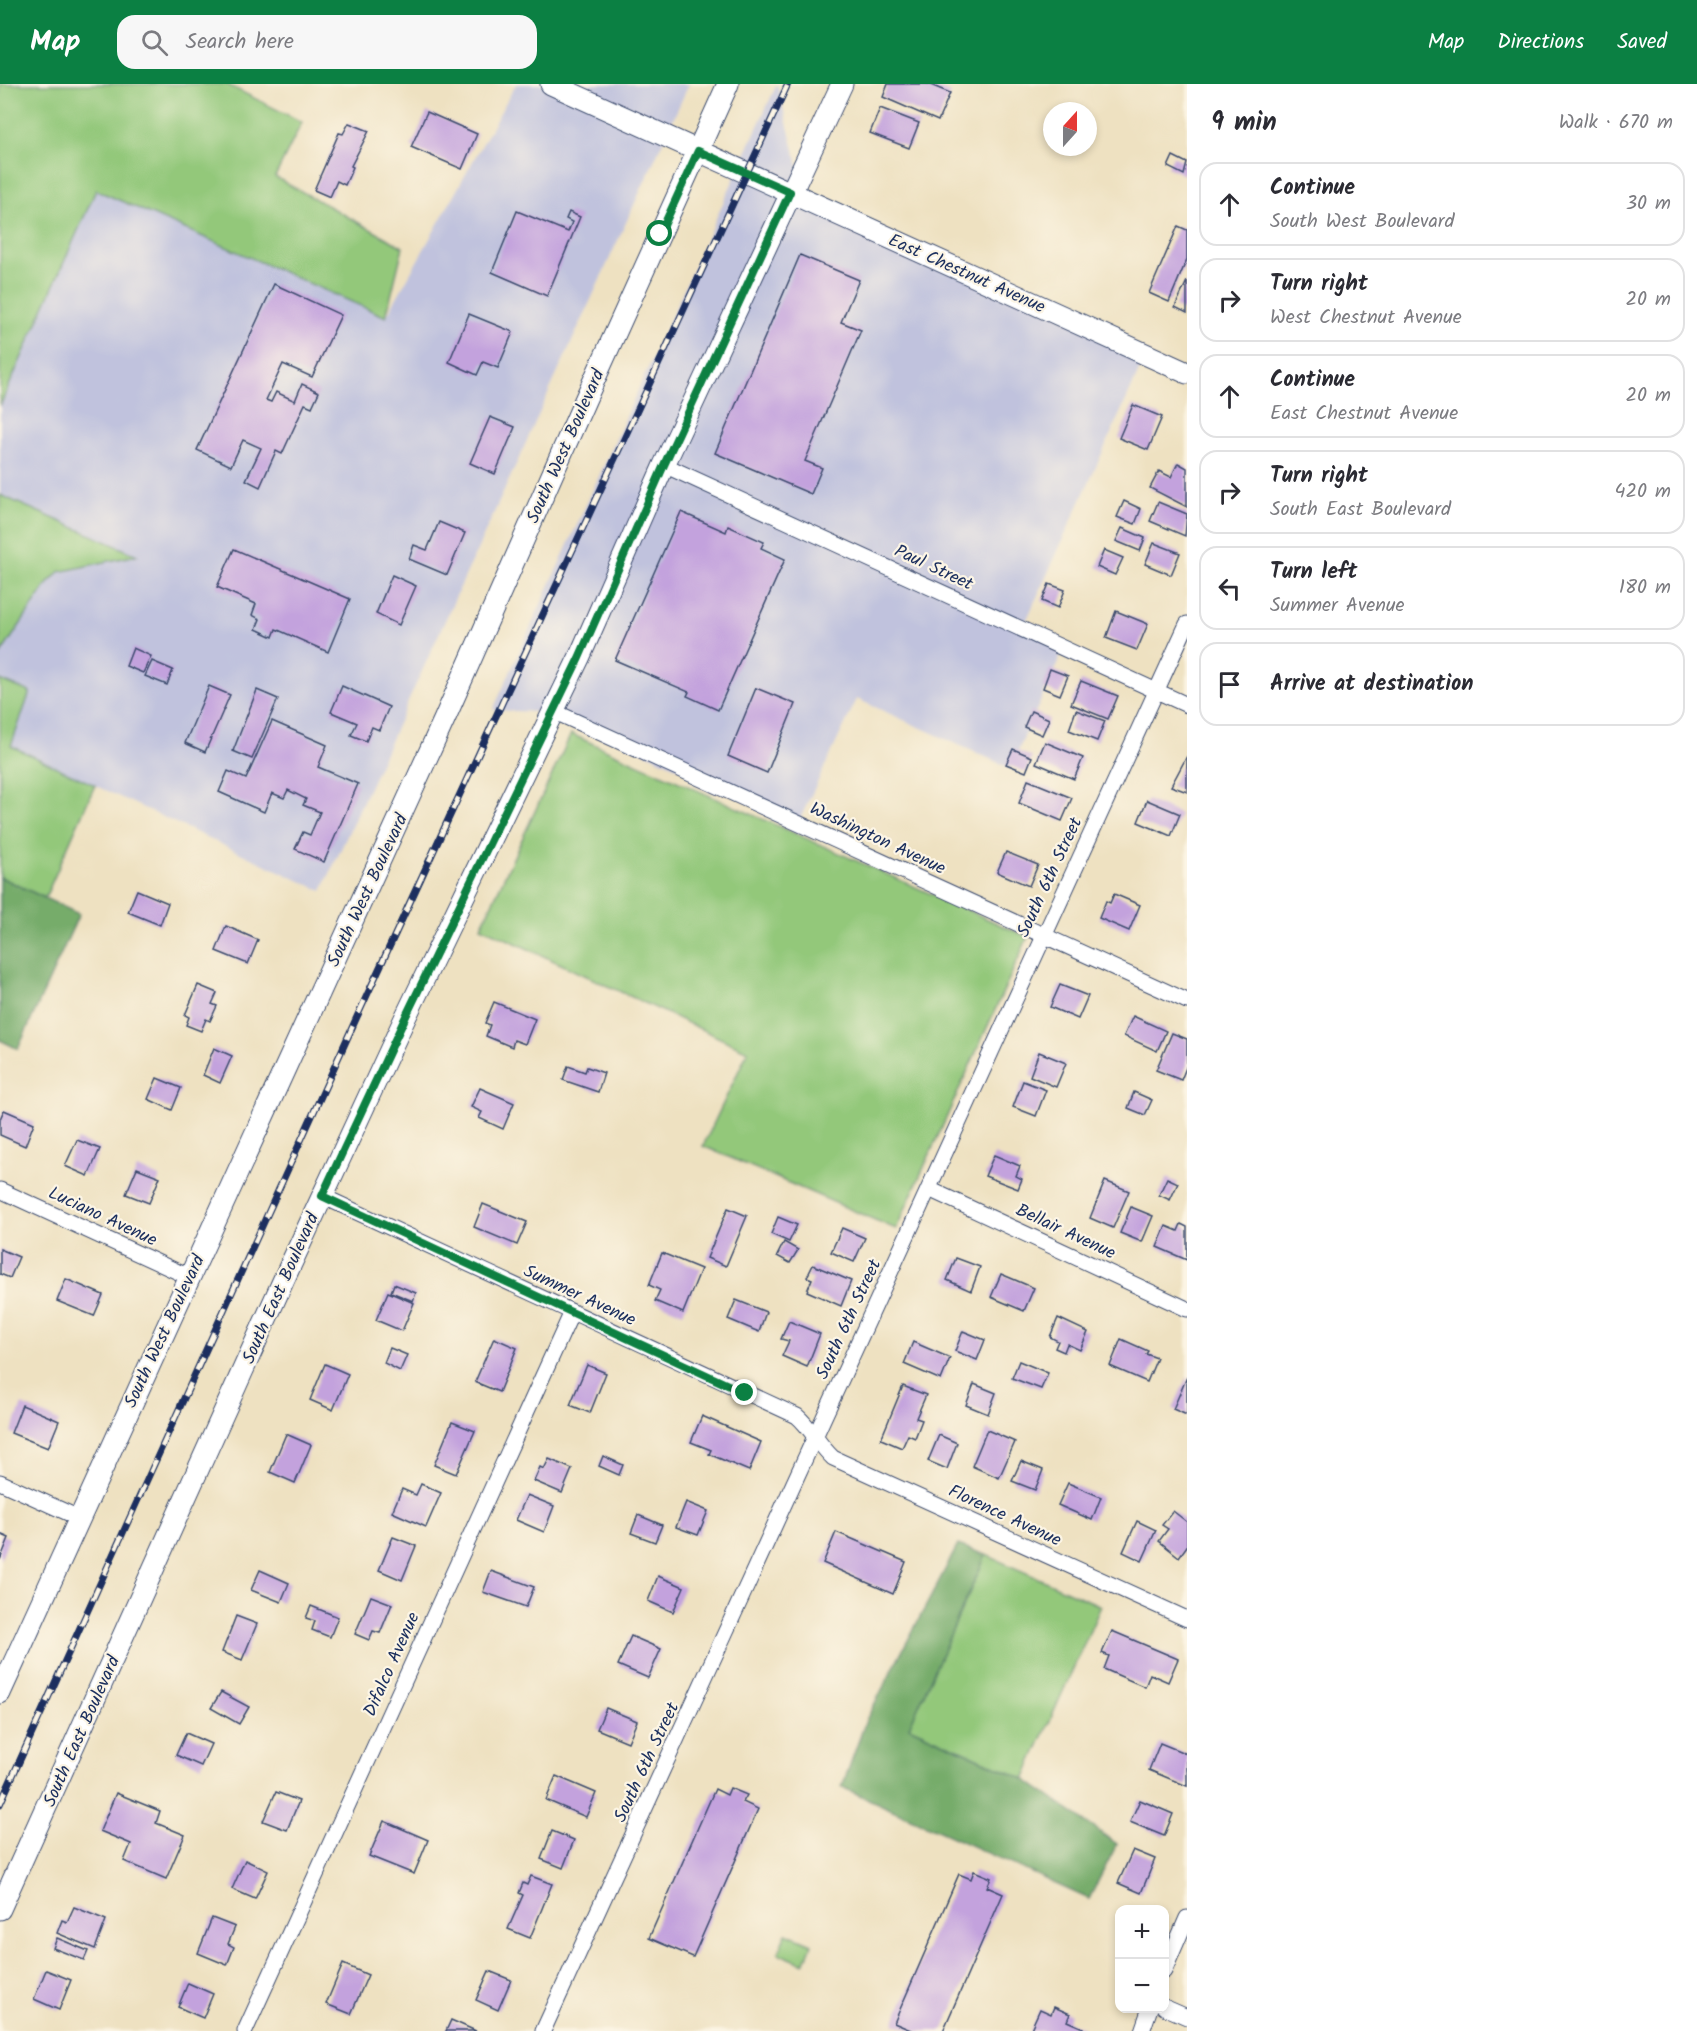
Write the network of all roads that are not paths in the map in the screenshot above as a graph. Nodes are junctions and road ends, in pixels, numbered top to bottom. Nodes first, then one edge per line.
1 (551, 84) edge
2 (728, 84) edge
3 (842, 84) edge
4 (698, 151) junction
5 (790, 192) junction
6 (1187, 373) edge
7 (664, 465) junction
8 (1187, 624) edge
9 (1156, 691) junction
10 (1187, 705) edge
11 (553, 711) junction
12 (1043, 935) junction
13 (1187, 1001) edge
14 (929, 1189) junction
15 (0, 1190) edge
16 (322, 1196) junction
17 (189, 1277) junction
18 (1187, 1309) edge
19 (572, 1312) junction
20 (815, 1436) junction
21 (0, 1482) edge
22 (79, 1518) junction
23 (1187, 1619) edge
24 (0, 1693) edge
25 (0, 1909) edge
26 (1187, 1918) edge
27 (1169, 1959) edge
28 (1169, 2009) edge
29 (1148, 2013) edge
30 (1187, 2017) edge
31 (245, 2031) edge
32 (543, 2031) edge
33 (1142, 2031) edge

1 - 4 main road, East Chestnut Avenue
2 - 4 main road, South West Boulevard
3 - 5 main road, South East Boulevard
4 - 5 main road, East Chestnut Avenue
4 - 17 main road, South West Boulevard
5 - 6 main road, East Chestnut Avenue
5 - 7 main road, South East Boulevard
7 - 9 street, Paul Street
7 - 11 main road, South East Boulevard
8 - 9 street, South 6th Street
9 - 10 street, Paul Street
9 - 12 street, South 6th Street
11 - 12 street, Washington Avenue
11 - 16 main road, South East Boulevard
12 - 13 street, Washington Avenue
12 - 14 street, South 6th Street
14 - 18 street, Bellair Avenue
14 - 20 street, South 6th Street
15 - 17 street, Luciano Avenue
16 - 19 street, Summer Avenue
16 - 25 main road, South East Boulevard
17 - 22 main road, South West Boulevard
19 - 20 street, Summer Avenue
19 - 31 street, Difalco Avenue
20 - 23 street, Florence Avenue
20 - 32 street, South 6th Street
21 - 22 street
22 - 24 main road, South West Boulevard
26 - 27 street
28 - 30 street
29 - 33 street

